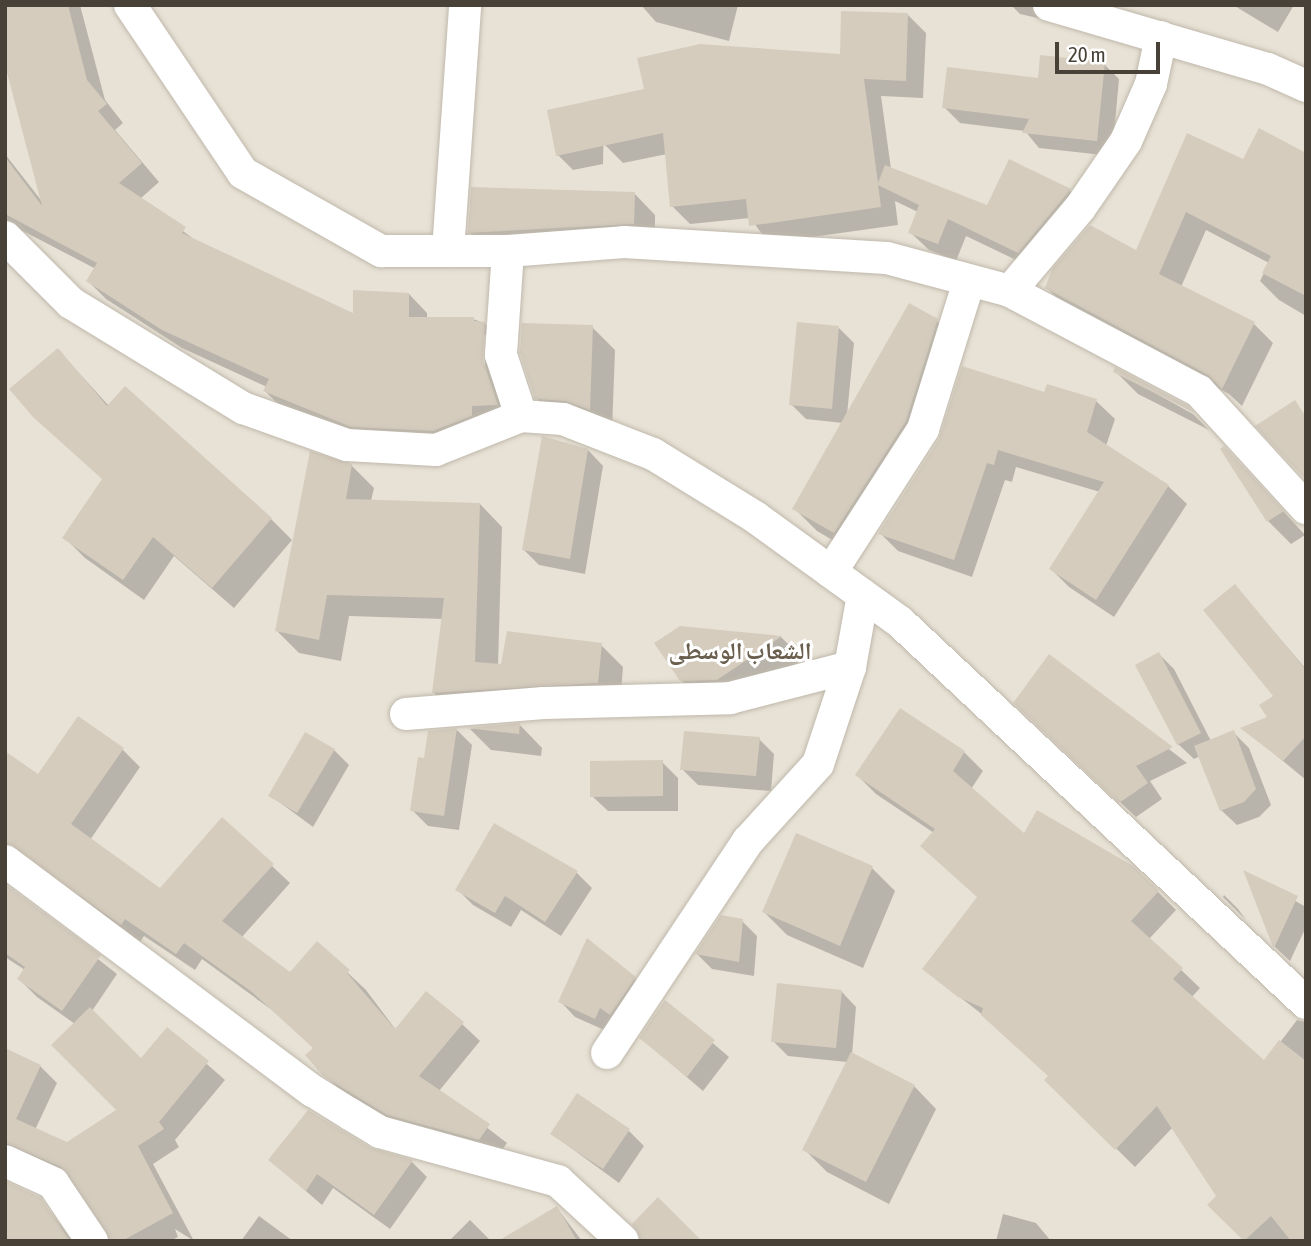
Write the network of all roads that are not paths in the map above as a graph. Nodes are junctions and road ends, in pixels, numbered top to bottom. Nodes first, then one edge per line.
1 (130, 5) edge
2 (465, 5) edge
3 (1049, 5) edge
4 (1161, 37) junction
5 (1306, 86) edge
6 (5, 237) edge
7 (448, 251) junction
8 (508, 251) junction
9 (969, 281) junction
10 (1010, 291) junction
11 (521, 416) junction
12 (1306, 508) edge
13 (831, 572) junction
14 (863, 595) junction
15 (850, 667) junction
16 (406, 714) dead end
17 (5, 861) edge
18 (1306, 1003) edge
19 (607, 1052) dead end
20 (5, 1161) edge
21 (92, 1241) edge
22 (623, 1241) edge

1 - 7 street
2 - 7 street
3 - 4 street
4 - 5 street
4 - 10 street
6 - 11 street
7 - 8 street
8 - 9 street
8 - 11 street
9 - 10 street
9 - 13 street
10 - 12 street
11 - 13 street
13 - 14 street
14 - 15 street
14 - 18 street
15 - 16 street
15 - 19 street
17 - 22 street
20 - 21 street

